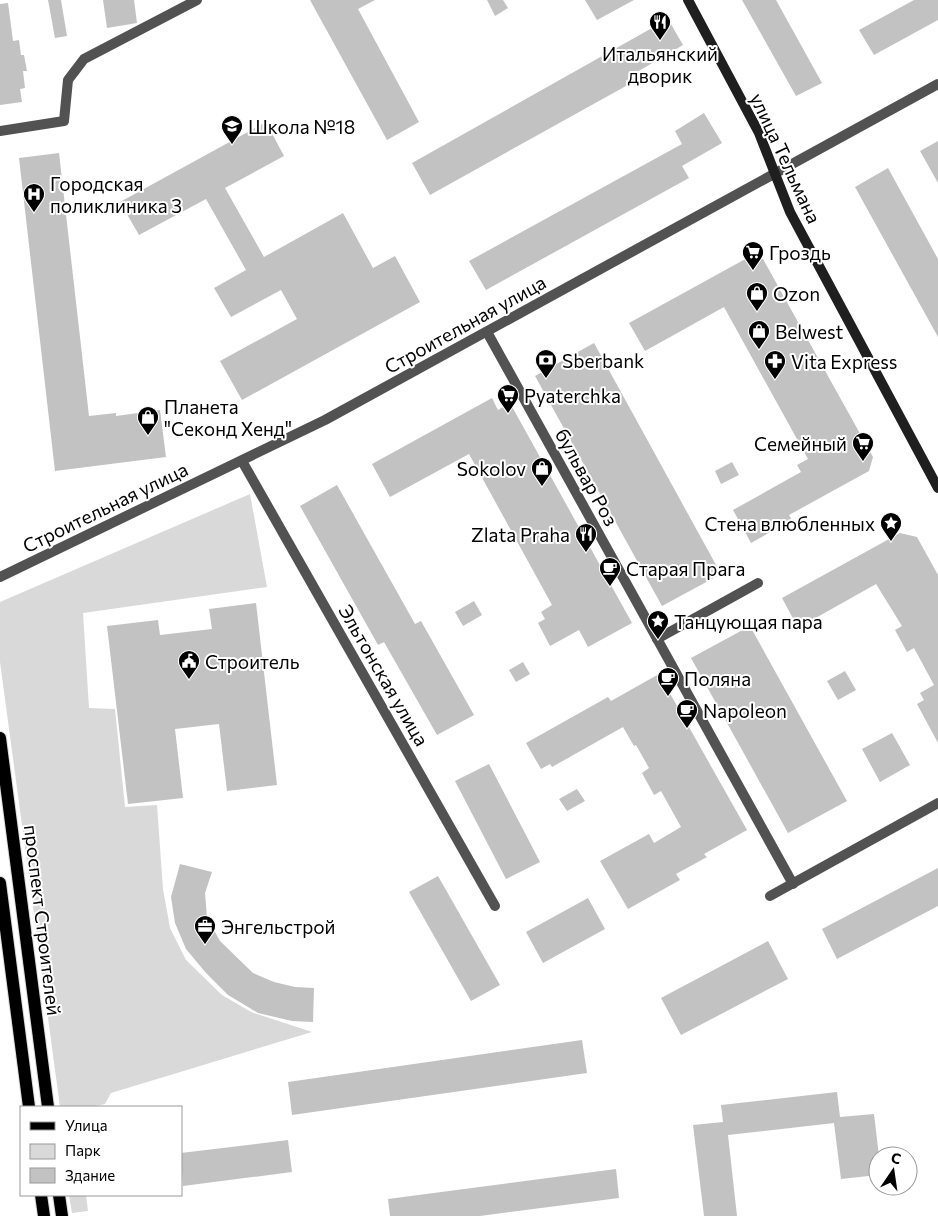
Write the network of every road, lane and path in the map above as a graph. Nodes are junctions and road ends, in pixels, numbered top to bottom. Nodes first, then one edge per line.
1 (197, 0) edge
2 (688, 0) edge
3 (938, 84) edge
4 (0, 131) edge
5 (775, 174) junction
6 (487, 332) junction
7 (242, 461) junction
8 (938, 488) edge
9 (0, 577) edge
10 (758, 583) dead end
11 (657, 639) junction
12 (0, 738) edge
13 (938, 803) edge
14 (0, 883) edge
15 (793, 884) junction
16 (770, 896) dead end
17 (495, 906) dead end
18 (29, 1106) edge
19 (48, 1106) edge
20 (41, 1196) edge
21 (59, 1196) edge
22 (44, 1216) edge
23 (62, 1216) edge

1 - 4 street
2 - 5 street, улица Тельмана
3 - 5 street, Строительная улица
5 - 6 street, Строительная улица
5 - 8 street, улица Тельмана
6 - 7 street, Строительная улица
6 - 11 street, бульвар Роз
7 - 9 street, Строительная улица
7 - 17 street, Эльтонская улица
10 - 11 street
11 - 15 street, бульвар Роз
12 - 19 main road, проспект Строителей
13 - 15 street
14 - 18 main road, проспект Строителей
15 - 16 street
20 - 22 main road
21 - 23 main road

